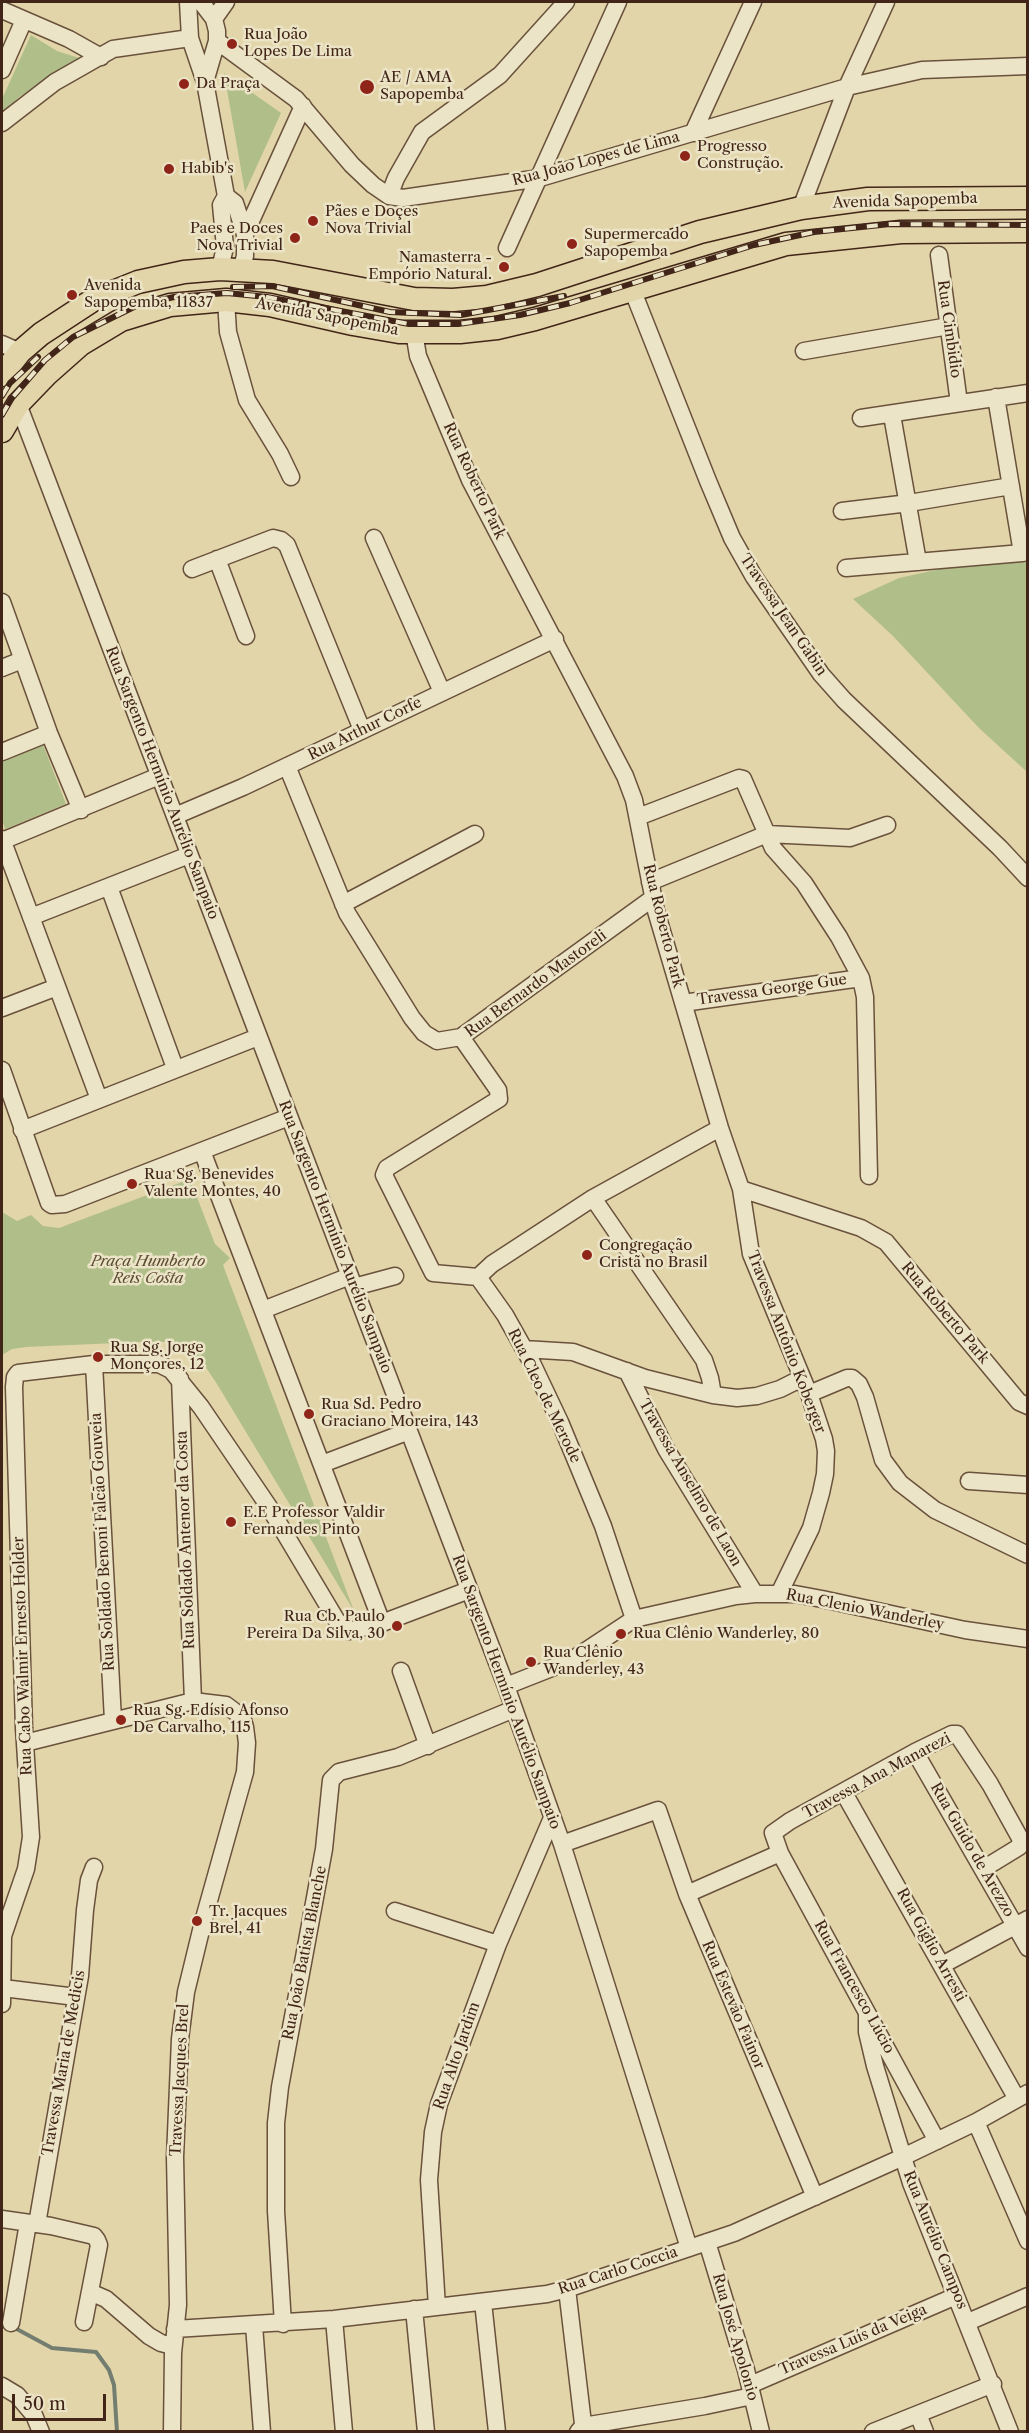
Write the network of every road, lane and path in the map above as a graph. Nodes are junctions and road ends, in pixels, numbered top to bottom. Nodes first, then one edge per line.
1 (188, 2) edge
2 (201, 2) edge
3 (226, 2) edge
4 (566, 2) edge
5 (618, 2) edge
6 (753, 2) edge
7 (886, 2) edge
8 (2, 10) edge
9 (24, 20) junction
10 (213, 20) junction
11 (190, 31) junction
12 (217, 41) junction
13 (101, 57) junction
14 (1028, 66) edge
15 (2, 70) edge
16 (205, 82) junction
17 (847, 87) junction
18 (303, 106) junction
19 (2, 123) edge
20 (693, 133) junction
21 (540, 178) junction
22 (226, 196) junction
23 (389, 196) junction
24 (1028, 198) edge
25 (801, 207) junction
26 (1028, 231) edge
27 (246, 234) junction
28 (507, 248) dead end
29 (939, 255) dead end
30 (230, 269) junction
31 (632, 289) junction
32 (218, 300) junction
33 (949, 326) junction
34 (414, 332) junction
35 (11, 348) edge
36 (804, 351) dead end
37 (2, 375) edge
38 (1028, 393) edge
39 (996, 397) junction
40 (959, 403) junction
41 (18, 404) junction
42 (892, 415) junction
43 (861, 418) dead end
44 (2, 431) edge
45 (291, 477) dead end
46 (1011, 486) junction
47 (909, 503) junction
48 (842, 511) dead end
49 (374, 538) dead end
50 (1025, 552) edge
51 (217, 559) junction
52 (918, 562) junction
53 (846, 568) dead end
54 (192, 569) dead end
55 (2, 602) edge
56 (246, 636) dead end
57 (555, 639) junction
58 (22, 660) junction
59 (2, 668) edge
60 (442, 692) junction
61 (362, 730) junction
62 (49, 733) junction
63 (2, 752) edge
64 (287, 766) junction
65 (159, 776) junction
66 (81, 810) junction
67 (175, 816) junction
68 (638, 817) junction
69 (887, 825) dead end
70 (475, 834) dead end
71 (767, 834) junction
72 (2, 840) edge
73 (189, 855) junction
74 (1028, 878) edge
75 (109, 887) junction
76 (651, 890) junction
77 (343, 904) junction
78 (31, 917) junction
79 (861, 978) junction
80 (57, 987) junction
81 (684, 1003) junction
82 (2, 1008) edge
83 (258, 1037) junction
84 (461, 1037) junction
85 (175, 1068) junction
86 (2, 1070) edge
87 (4, 1088) edge
88 (99, 1099) junction
89 (289, 1117) junction
90 (720, 1128) junction
91 (22, 1130) junction
92 (202, 1151) junction
93 (869, 1176) dead end
94 (741, 1189) junction
95 (593, 1198) junction
96 (395, 1276) dead end
97 (478, 1277) junction
98 (352, 1282) junction
99 (263, 1310) junction
100 (524, 1349) junction
101 (94, 1364) junction
102 (627, 1371) junction
103 (180, 1379) junction
104 (806, 1386) junction
105 (713, 1395) junction
106 (1028, 1406) edge
107 (409, 1431) junction
108 (322, 1464) junction
109 (969, 1481) dead end
110 (1028, 1485) edge
111 (1028, 1555) edge
112 (469, 1590) junction
113 (754, 1594) junction
114 (779, 1594) junction
115 (634, 1619) junction
116 (382, 1623) junction
117 (1028, 1639) edge
118 (401, 1671) dead end
119 (506, 1686) junction
120 (193, 1701) junction
121 (514, 1709) junction
122 (113, 1720) junction
123 (25, 1743) junction
124 (428, 1746) junction
125 (915, 1752) junction
126 (844, 1793) junction
127 (552, 1818) junction
128 (773, 1833) joint
129 (562, 1844) junction
130 (780, 1854) junction
131 (94, 1867) dead end
132 (983, 1869) junction
133 (687, 1894) junction
134 (395, 1911) dead end
135 (1021, 1922) edge
136 (2, 1936) edge
137 (498, 1944) junction
138 (1028, 1947) edge
139 (942, 1965) junction
140 (2, 1996) edge
141 (76, 1997) junction
142 (867, 2010) junction
143 (1022, 2096) edge
144 (976, 2122) junction
145 (937, 2141) junction
146 (903, 2157) junction
147 (814, 2197) junction
148 (2, 2219) edge
149 (33, 2223) junction
150 (1028, 2241) edge
151 (707, 2242) junction
152 (689, 2248) junction
153 (567, 2289) junction
154 (90, 2292) junction
155 (956, 2296) junction
156 (1028, 2296) edge
157 (483, 2302) junction
158 (437, 2307) junction
159 (414, 2309) junction
160 (334, 2319) junction
161 (84, 2322) dead end
162 (968, 2322) junction
163 (11, 2323) dead end
164 (283, 2324) junction
165 (254, 2325) junction
166 (175, 2329) junction
167 (173, 2346) junction
168 (993, 2384) junction
169 (2, 2386) edge
170 (751, 2390) junction
171 (918, 2414) junction
172 (582, 2430) edge
173 (41, 2432) edge
174 (172, 2432) edge
175 (262, 2432) edge
176 (344, 2432) edge
177 (426, 2432) edge
178 (497, 2432) edge
179 (761, 2432) edge
180 (873, 2432) edge
181 (925, 2432) edge
182 (1010, 2432) edge

1 - 11 street
2 - 10 street
3 - 10 street
4 - 23 street
5 - 21 street
6 - 20 street
7 - 17 street
8 - 9 street
9 - 13 street
9 - 15 street
10 - 11 street
10 - 12 street
11 - 13 street
11 - 16 street
12 - 16 street
12 - 18 street
13 - 19 street
14 - 17 street, Rua João Lopes de Lima
16 - 22 street
17 - 20 street, Rua João Lopes de Lima
17 - 25 street
18 - 23 street
18 - 27 street
20 - 21 street, Rua João Lopes de Lima
21 - 23 street, Rua João Lopes de Lima
21 - 28 street
22 - 27 street
22 - 30 street
24 - 25 main road, Avenida Sapopemba
25 - 30 main road, Avenida Sapopemba
26 - 31 main road, Avenida Sapopemba
27 - 30 street
29 - 33 street, Rua Cimbidio
30 - 32 main road
30 - 35 main road, Avenida Sapopemba
31 - 34 main road, Avenida Sapopemba
31 - 74 street, Travessa Jean Gabin
32 - 34 main road, Avenida Sapopemba
32 - 41 main road, Avenida Sapopemba
32 - 45 street
33 - 36 street
33 - 40 street, Rua Cimbidio
34 - 57 street, Rua Roberto Park
35 - 37 main road, Avenida Sapopemba
38 - 39 street
39 - 40 street
39 - 46 street
40 - 42 street
41 - 44 main road, Avenida Sapopemba
41 - 65 street, Rua Sargento Hermínio Aurélio Sampaio
42 - 43 street
42 - 47 street
46 - 47 street
46 - 50 street
47 - 48 street
47 - 52 street
49 - 60 street
50 - 52 street
51 - 54 street
51 - 56 street
51 - 61 street
52 - 53 street
55 - 58 street
57 - 60 street, Rua Arthur Corfe
57 - 68 street, Rua Roberto Park
58 - 59 street
58 - 62 street
60 - 61 street, Rua Arthur Corfe
61 - 64 street, Rua Arthur Corfe
62 - 63 street
62 - 66 street
64 - 67 street, Rua Arthur Corfe
64 - 77 street, Rua Bernardo Mastoreli
65 - 66 street
65 - 67 street, Rua Sargento Hermínio Aurélio Sampaio
66 - 72 street
67 - 73 street, Rua Sargento Hermínio Aurélio Sampaio
68 - 71 street
68 - 76 street, Rua Roberto Park
69 - 71 street
70 - 77 street
71 - 76 street, Rua Bernardo Mastoreli
71 - 79 street
72 - 78 street
73 - 75 street
73 - 83 street, Rua Sargento Hermínio Aurélio Sampaio
75 - 78 street
75 - 85 street
76 - 81 street, Rua Roberto Park
76 - 84 street, Rua Bernardo Mastoreli
77 - 84 street, Rua Bernardo Mastoreli
78 - 80 street
79 - 81 street, Travessa George Gue
79 - 93 street
80 - 82 street
80 - 88 street
81 - 90 street, Rua Roberto Park
83 - 85 street
83 - 89 street, Rua Sargento Hermínio Aurélio Sampaio
84 - 97 street
85 - 88 street
86 - 87 street
87 - 91 street
88 - 91 street
89 - 92 street
89 - 98 street, Rua Sargento Hermínio Aurélio Sampaio
90 - 94 street, Rua Roberto Park
90 - 95 street
91 - 92 street
92 - 99 street
94 - 104 street, Travessa Antônio Koberger
94 - 106 street, Rua Roberto Park
95 - 97 street
95 - 105 street
96 - 98 street
97 - 100 street, Rua Cleo de Merode
98 - 99 street
98 - 107 street, Rua Sargento Hermínio Aurélio Sampaio
99 - 108 street
100 - 102 street
100 - 115 street, Rua Cleo de Merode
101 - 103 street
101 - 122 street, Rua Soldado Benoni Falcão Gouveia
101 - 123 street, Rua Cabo Walmir Ernesto Holder
102 - 105 street
102 - 113 street, Travessa Anselmo de Laon
103 - 116 street
103 - 120 street, Rua Soldado Antenor da Costa
104 - 105 street
104 - 111 street
104 - 114 street, Travessa Antônio Koberger
107 - 108 street
107 - 112 street, Rua Sargento Hermínio Aurélio Sampaio
108 - 116 street
109 - 110 street
112 - 116 street
112 - 119 street, Rua Sargento Hermínio Aurélio Sampaio
113 - 114 street, Rua Clenio Wanderley
113 - 115 street, Rua Clenio Wanderley
114 - 117 street, Rua Clenio Wanderley
115 - 119 street, Rua Clenio Wanderley
118 - 124 street
119 - 121 street, Rua Sargento Hermínio Aurélio Sampaio
120 - 122 street
120 - 166 street, Travessa Jacques Brel
121 - 124 street, Rua João Batista Blanche
121 - 127 street, Rua Sargento Hermínio Aurélio Sampaio
122 - 123 street
123 - 136 street, Rua Cabo Walmir Ernesto Holder
124 - 164 street, Rua João Batista Blanche
125 - 126 street, Travessa Ana Manarezi
125 - 132 street, Rua Guido de Arezzo
125 - 132 street, Travessa Ana Manarezi
126 - 128 street, Travessa Ana Manarezi
126 - 139 street, Rua Giglio Arresti
127 - 129 street, Rua Sargento Hermínio Aurélio Sampaio
127 - 137 street, Rua Alto Jardim
128 - 130 street, Rua Francesco Lúcio
129 - 133 street, Rua Estevão Fainor
129 - 152 street, Rua Sargento Hermínio Aurélio Sampaio
130 - 133 street
130 - 142 street, Rua Francesco Lúcio
131 - 141 street, Travessa Maria de Medicis
132 - 135 street, Rua Guido de Arezzo
133 - 147 street, Rua Estevão Fainor
134 - 137 street
135 - 138 street, Rua Guido de Arezzo
135 - 139 street
136 - 140 street, Rua Cabo Walmir Ernesto Holder
137 - 158 street, Rua Alto Jardim
139 - 143 street, Rua Giglio Arresti
140 - 141 street
141 - 149 street, Travessa Maria de Medicis
142 - 145 street, Rua Francesco Lúcio
142 - 146 street, Rua Aurélio Campos
143 - 144 street, Rua Carlo Coccia
144 - 145 street, Rua Carlo Coccia
144 - 150 street
145 - 146 street, Rua Carlo Coccia
146 - 147 street, Rua Carlo Coccia
146 - 155 street, Rua Aurélio Campos
147 - 151 street, Rua Carlo Coccia
148 - 149 street
149 - 154 street
149 - 163 street, Travessa Maria de Medicis
151 - 152 street, Rua Carlo Coccia
151 - 170 street, Rua José Apolonio
152 - 153 street, Rua Carlo Coccia
153 - 157 street, Rua Carlo Coccia
153 - 172 street
154 - 161 street
154 - 167 street
155 - 162 street, Rua Aurélio Campos
155 - 170 street, Travessa Luís da Veiga
156 - 162 street
157 - 158 street, Rua Carlo Coccia
157 - 178 street
158 - 159 street, Rua Carlo Coccia
159 - 160 street, Rua Carlo Coccia
159 - 177 street
160 - 164 street, Rua Carlo Coccia
160 - 176 street
162 - 168 street, Rua Aurélio Campos
164 - 165 street, Rua Carlo Coccia
165 - 166 street, Rua Carlo Coccia
165 - 175 street
166 - 167 street, Travessa Jacques Brel
167 - 174 street, Travessa Jacques Brel
168 - 171 street
168 - 182 street, Rua Aurélio Campos
169 - 173 street
170 - 172 street, Travessa Luís da Veiga
170 - 179 street, Rua José Apolonio
171 - 180 street
171 - 181 street

